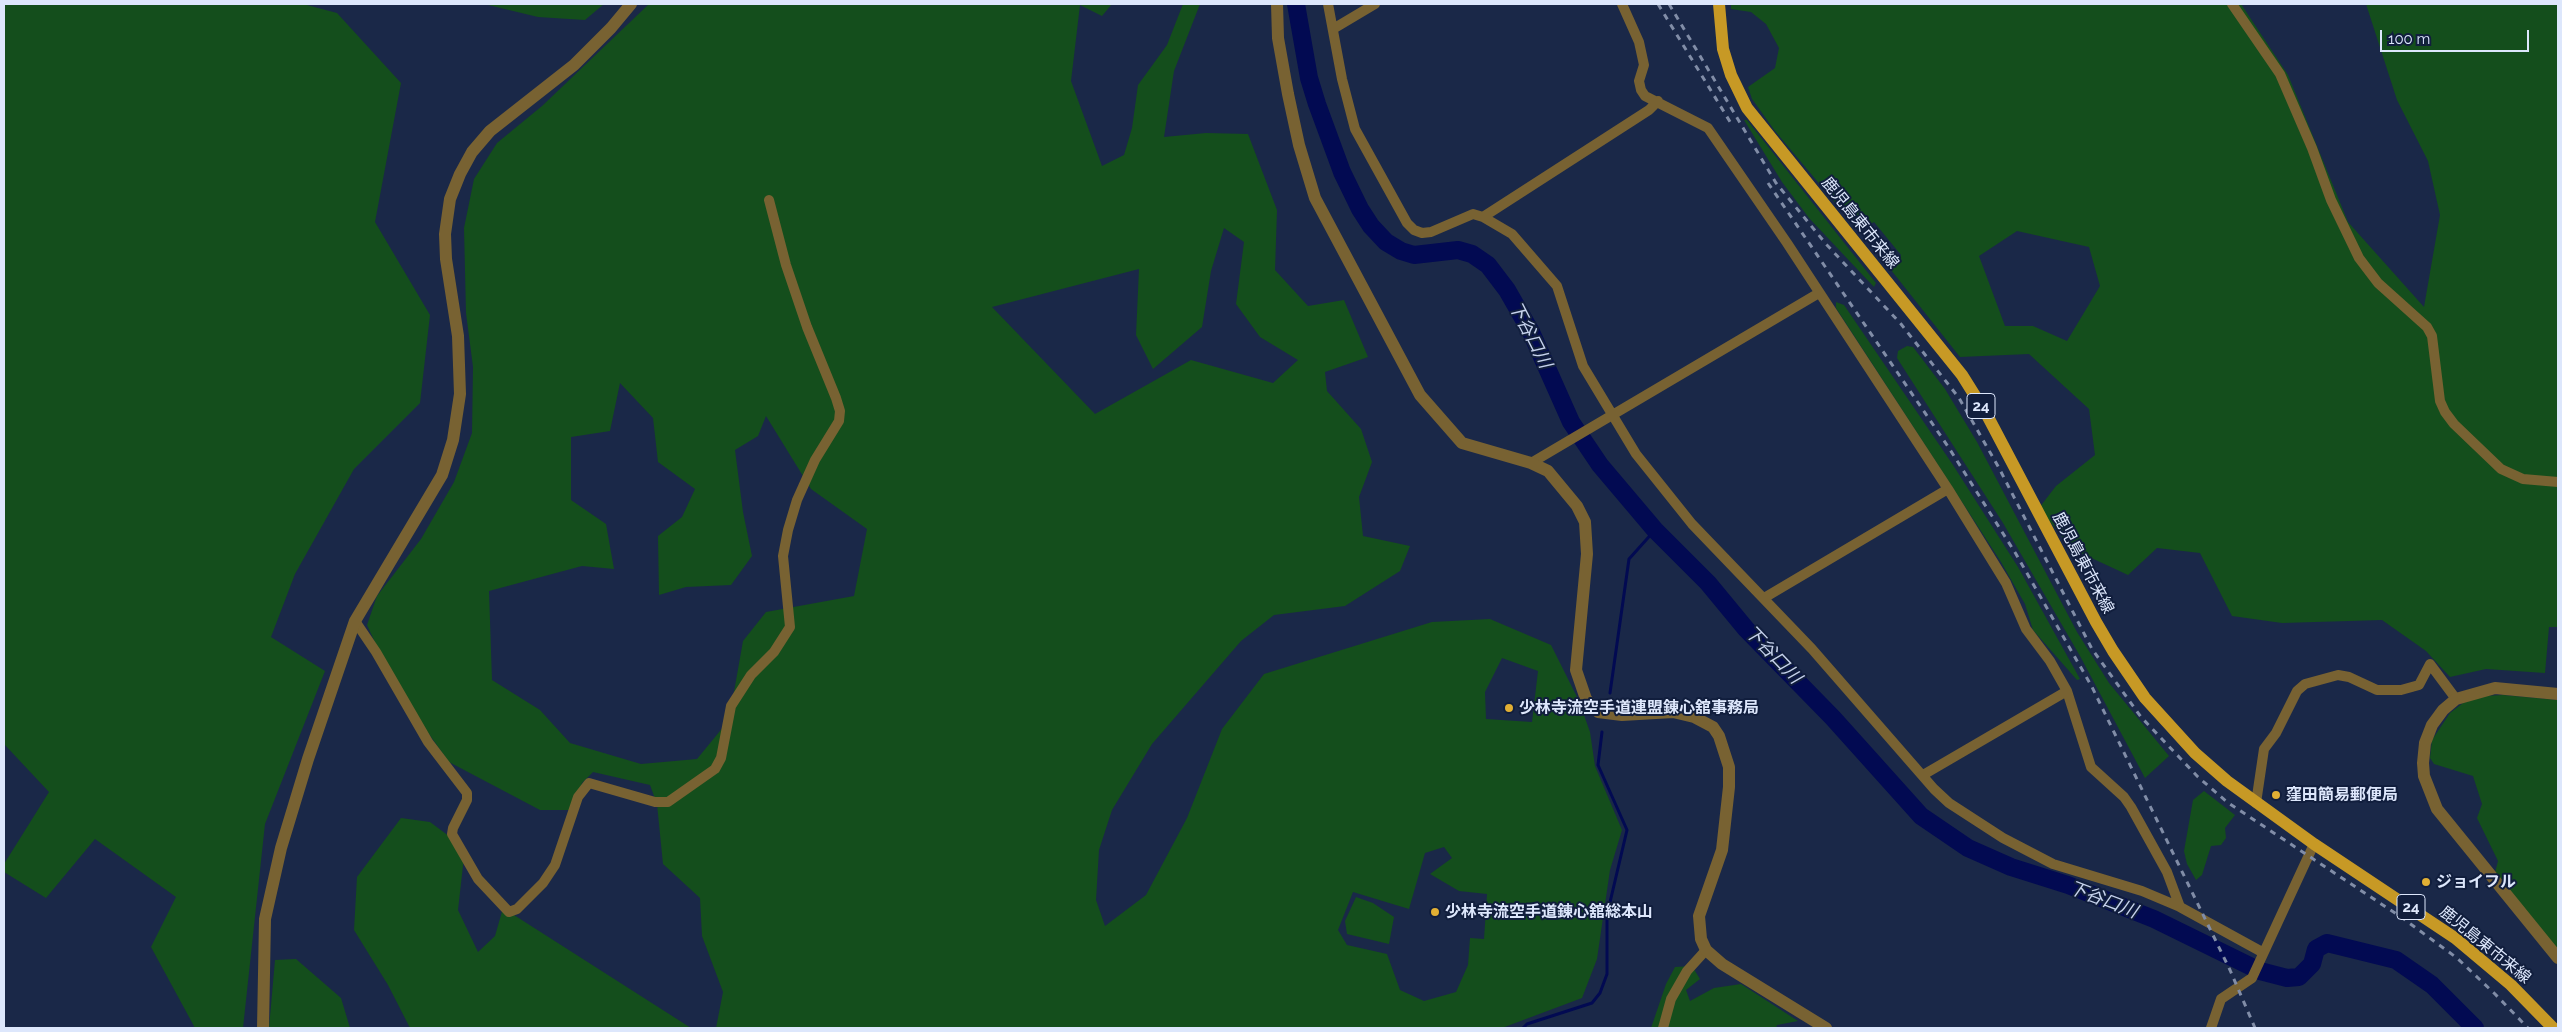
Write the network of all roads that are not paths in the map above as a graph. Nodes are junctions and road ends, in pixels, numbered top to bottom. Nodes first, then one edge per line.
1 (631, 4) edge
2 (1278, 4) edge
3 (1328, 4) edge
4 (1375, 4) edge
5 (1622, 4) edge
6 (1719, 4) edge
7 (2232, 4) edge
8 (1333, 29) junction
9 (1658, 101) junction
10 (769, 200) dead end
11 (1483, 216) junction
12 (1819, 293) junction
13 (1610, 414) junction
14 (1531, 463) junction
15 (2558, 482) edge
16 (1948, 489) junction
17 (1764, 598) junction
18 (355, 622) junction
19 (2067, 691) junction
20 (2558, 694) edge
21 (2456, 699) junction
22 (1923, 775) junction
23 (2256, 803) junction
24 (2314, 844) junction
25 (2180, 908) junction
26 (1706, 950) junction
27 (2261, 954) junction
28 (2558, 958) edge
29 (2558, 1024) edge
30 (263, 1028) edge
31 (1663, 1028) edge
32 (1826, 1028) edge
33 (2211, 1028) edge
34 (2553, 1028) edge

1 - 18 street
2 - 14 street
3 - 8 street
4 - 8 street
5 - 9 street
6 - 23 main road, 鹿児島東市来線 / 24
7 - 15 street
8 - 11 street
9 - 11 street
9 - 12 street
10 - 18 street
11 - 13 street
12 - 13 street
12 - 16 street
13 - 14 street
13 - 17 street
14 - 26 street
16 - 17 street
16 - 19 street
17 - 22 street
18 - 30 street
19 - 22 street
19 - 25 street
20 - 21 street
21 - 23 street
21 - 28 street
22 - 25 street
23 - 24 main road, 鹿児島東市来線 / 24
24 - 27 street
24 - 34 main road, 鹿児島東市来線 / 24
25 - 27 street
26 - 31 street
26 - 32 street
27 - 33 street
29 - 34 street

